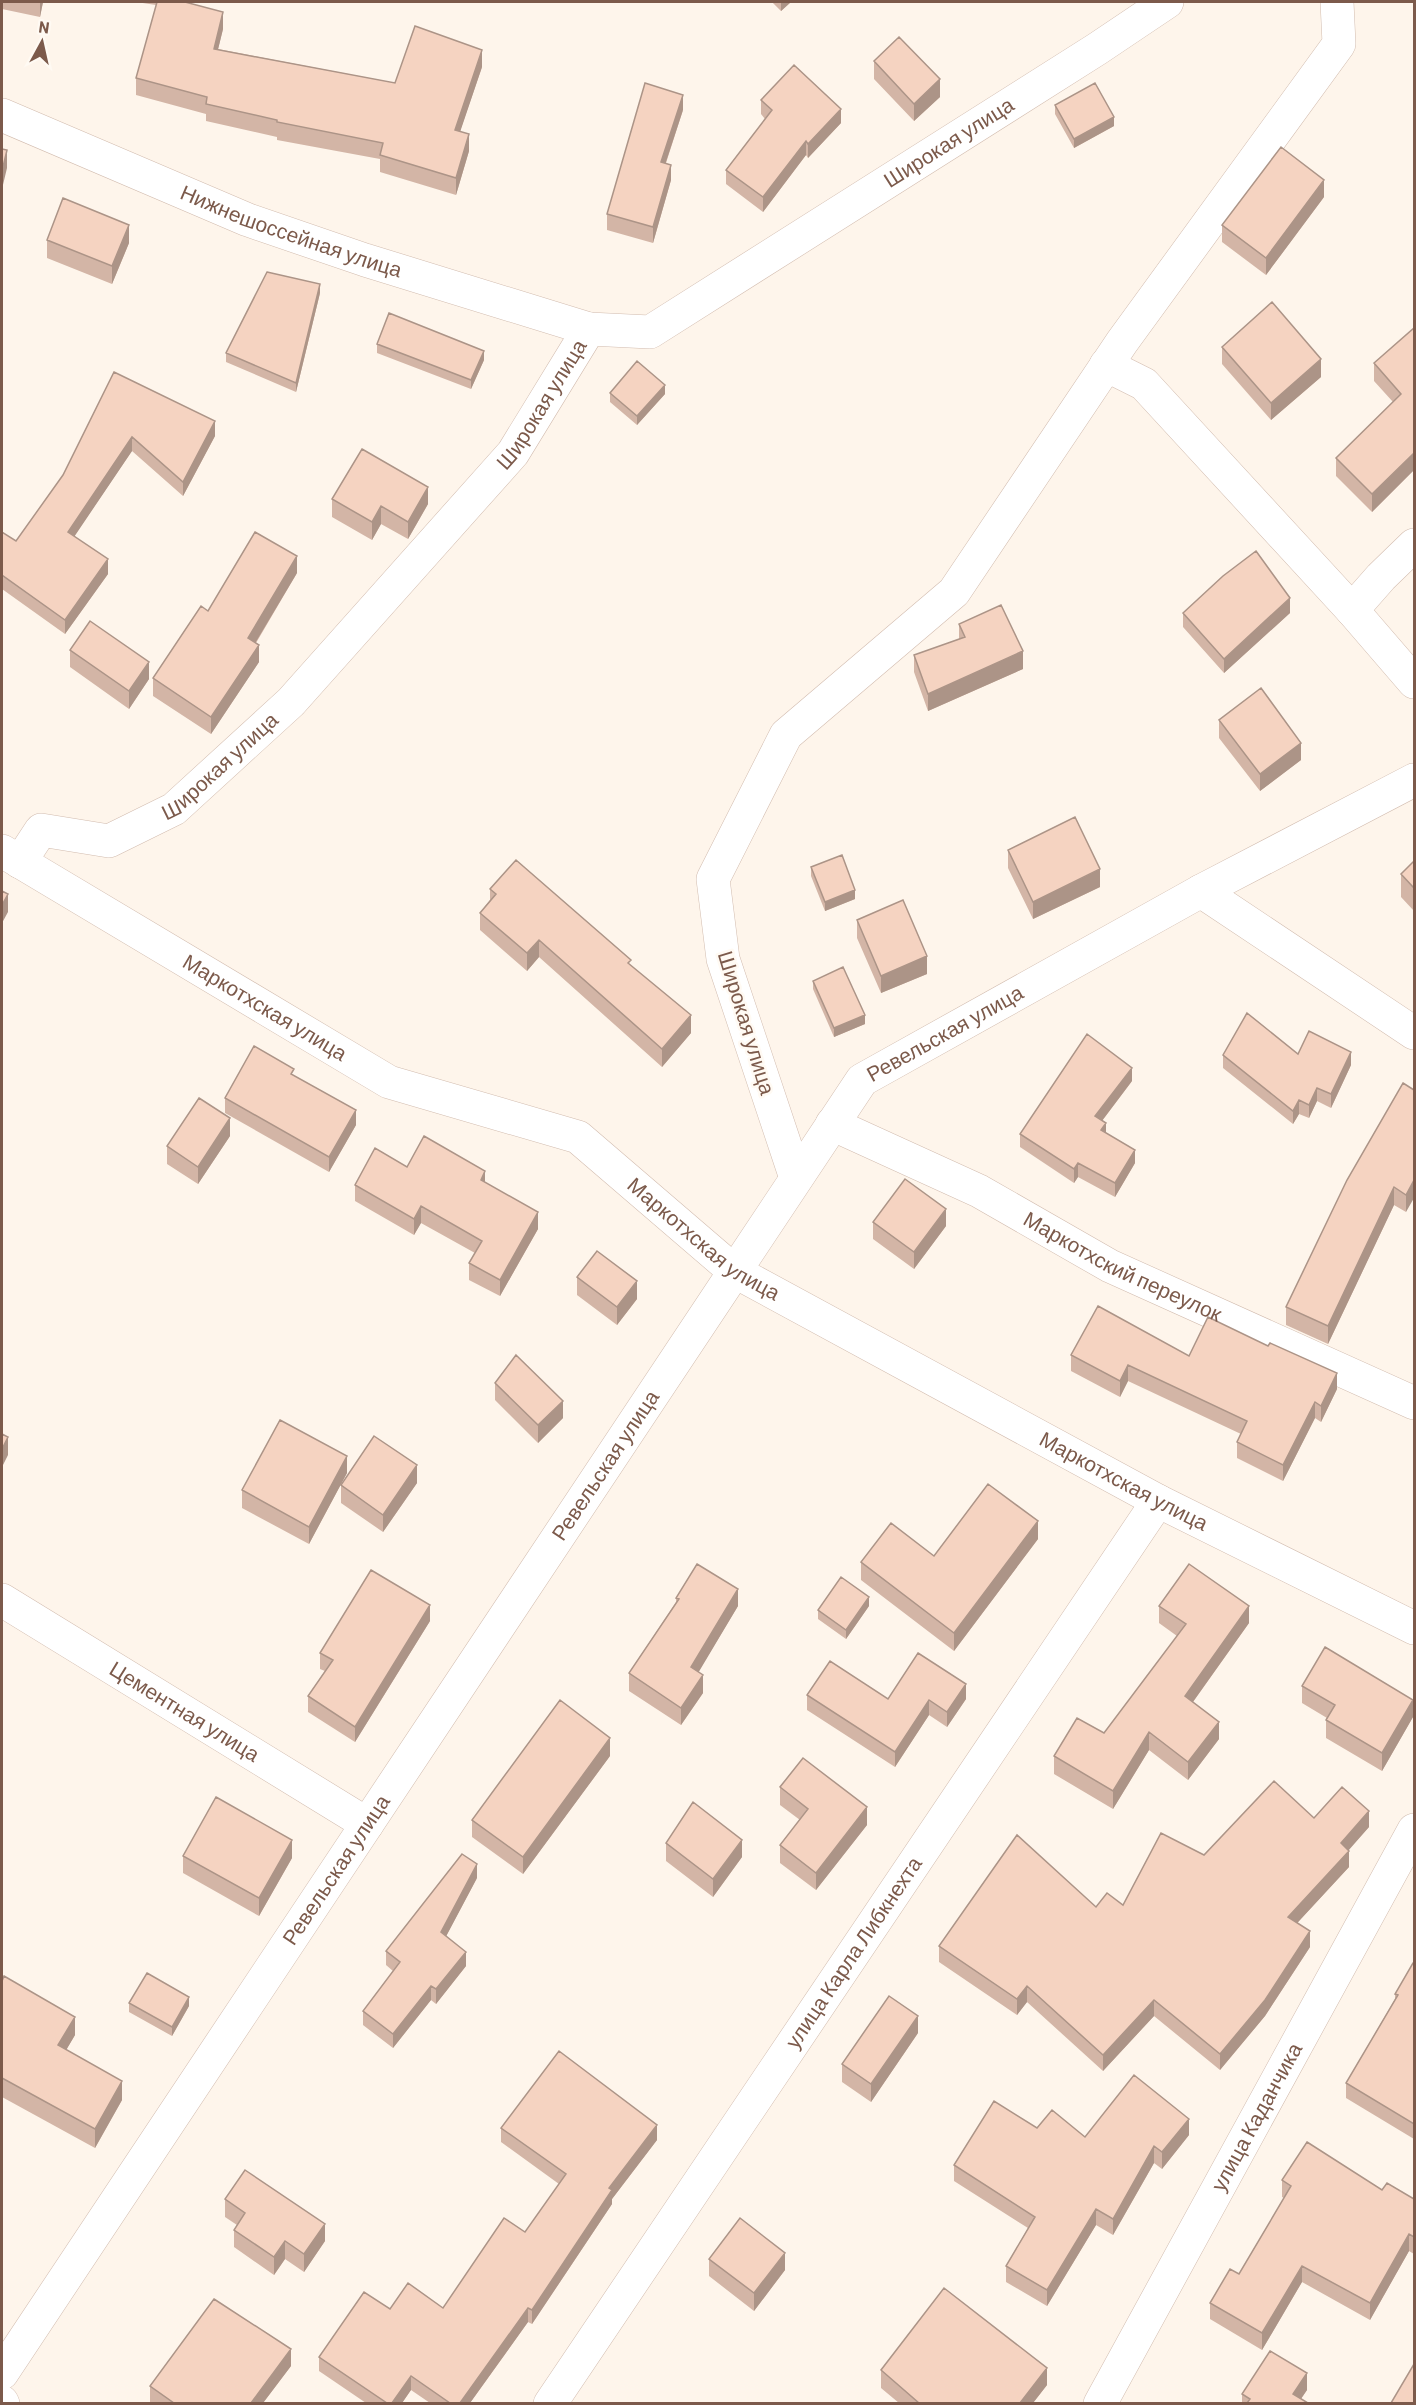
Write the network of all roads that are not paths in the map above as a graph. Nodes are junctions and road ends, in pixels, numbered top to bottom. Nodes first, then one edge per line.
1 (1167, 2) edge
2 (1337, 2) edge
3 (2, 115) edge
4 (589, 329) junction
5 (1106, 365) junction
6 (1414, 545) edge
7 (1352, 610) junction
8 (1414, 682) edge
9 (1414, 780) edge
10 (11, 856) edge
11 (1201, 891) junction
12 (1414, 1032) edge
13 (832, 1125) junction
14 (796, 1178) junction
15 (734, 1271) junction
16 (1414, 1403) edge
17 (1158, 1501) junction
18 (2, 1600) edge
19 (1414, 1628) edge
20 (367, 1824) junction
21 (1414, 1830) edge
22 (2, 2373) edge
23 (550, 2403) edge
24 (1100, 2403) edge

1 - 4 street, Широкая улица
2 - 5 street, Широкая улица
3 - 4 street, Нижнешоссейная улица
4 - 10 street, Широкая улица
5 - 7 street
5 - 14 street, Широкая улица
6 - 7 street
7 - 8 street
9 - 11 street, Ревельская улица
10 - 15 street, Маркотхская улица
11 - 12 street
11 - 13 street, Ревельская улица
13 - 14 street, Ревельская улица
13 - 16 street, Маркотхский переулок
14 - 15 street, Ревельская улица
15 - 17 street, Маркотхская улица
15 - 20 street, Ревельская улица
17 - 19 street, Маркотхская улица
17 - 23 street, улица Карла Либкнехта
18 - 20 street, Цементная улица
20 - 22 street, Ревельская улица
21 - 24 street, улица Каданчика

